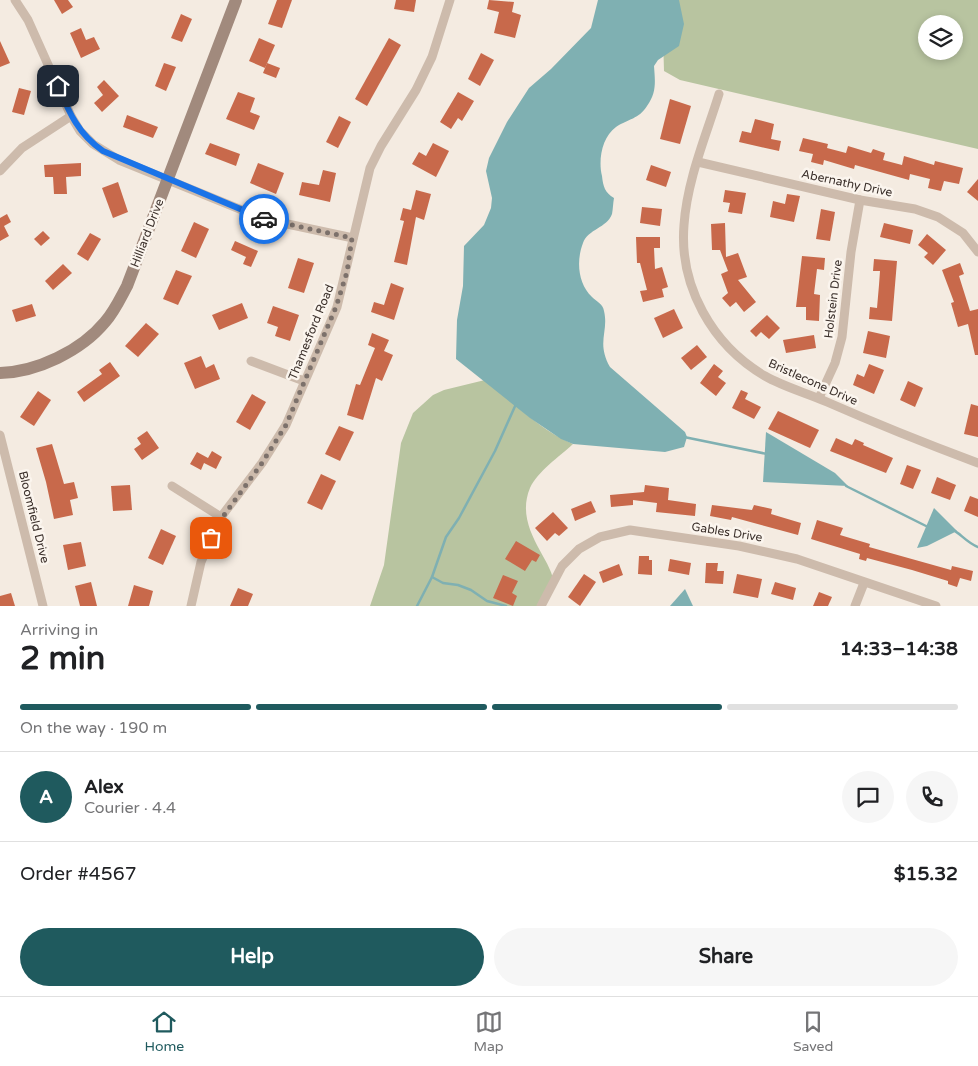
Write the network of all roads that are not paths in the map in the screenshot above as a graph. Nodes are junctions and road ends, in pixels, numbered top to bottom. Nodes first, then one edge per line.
1 (15, 0) edge
2 (236, 0) edge
3 (450, 0) edge
4 (719, 94) dead end
5 (71, 116) junction
6 (698, 162) junction
7 (0, 170) edge
8 (168, 179) junction
9 (860, 200) junction
10 (352, 238) junction
11 (978, 252) edge
12 (250, 361) dead end
13 (0, 373) edge
14 (304, 382) junction
15 (819, 398) junction
16 (0, 435) edge
17 (978, 463) edge
18 (172, 486) dead end
19 (222, 518) junction
20 (864, 583) junction
21 (43, 606) edge
22 (192, 606) edge
23 (541, 606) edge
24 (855, 606) edge
25 (936, 606) edge

1 - 5 street
2 - 8 street, Hilliard Drive
3 - 10 street, Thamesford Road
4 - 6 street, Bristlecone Drive
5 - 7 street
5 - 8 street
6 - 9 street, Abernathy Drive
6 - 15 street, Bristlecone Drive
8 - 10 street
8 - 13 street, Hilliard Drive
9 - 11 street, Abernathy Drive
9 - 15 street, Holstein Drive
10 - 14 street, Thamesford Road
12 - 14 street
14 - 19 street, Thamesford Road
15 - 17 street, Bristlecone Drive
16 - 21 street, Bloomfield Drive
18 - 19 street
19 - 22 street, Thamesford Road
20 - 23 street, Gables Drive
20 - 24 street
20 - 25 street, Gables Drive

